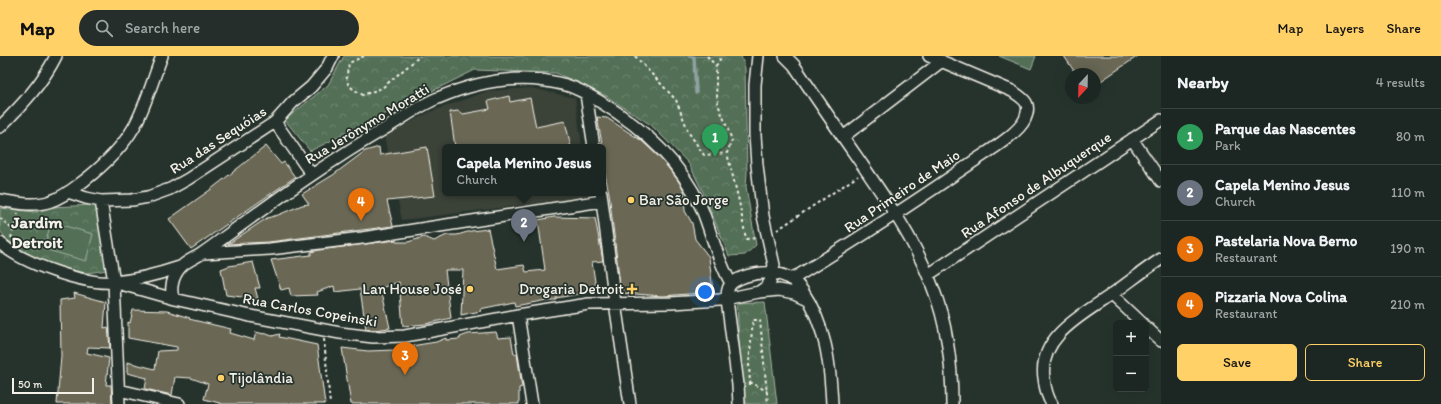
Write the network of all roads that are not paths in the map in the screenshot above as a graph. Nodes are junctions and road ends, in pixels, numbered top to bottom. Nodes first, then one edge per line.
1 (56, 56) edge
2 (162, 56) edge
3 (333, 56) edge
4 (785, 56) edge
5 (929, 56) edge
6 (756, 57) edge
7 (942, 61) junction
8 (586, 94) junction
9 (1161, 120) edge
10 (275, 122) junction
11 (0, 127) edge
12 (843, 137) junction
13 (1132, 139) junction
14 (594, 144) edge
15 (312, 175) junction
16 (1161, 181) edge
17 (68, 192) junction
18 (602, 197) edge
19 (0, 200) edge
20 (101, 201) junction
21 (896, 214) junction
22 (4, 247) edge
23 (770, 250) junction
24 (202, 253) junction
25 (1161, 259) edge
26 (180, 267) junction
27 (761, 272) junction
28 (774, 272) junction
29 (928, 275) junction
30 (790, 279) junction
31 (114, 282) junction
32 (731, 283) junction
33 (759, 292) junction
34 (173, 294) junction
35 (1111, 294) junction
36 (807, 299) junction
37 (727, 300) junction
38 (615, 303) junction
39 (518, 315) junction
40 (1139, 320) edge
41 (1149, 330) edge
42 (1161, 341) edge
43 (119, 390) junction
44 (119, 404) edge
45 (179, 404) edge
46 (532, 404) edge
47 (630, 404) edge
48 (739, 404) edge
49 (832, 404) edge
50 (952, 404) edge
51 (1052, 404) edge

1 - 11 street
2 - 17 street
3 - 10 street, Rua das Sequóias
4 - 12 street
5 - 7 street
6 - 23 street
7 - 12 street
7 - 21 street, Rua Primeiro de Maio
8 - 14 street
8 - 15 street, Rua Jerônymo Moratti
8 - 32 street, Rua Jerônymo Moratti
9 - 13 street, Rua Afonso de Albuquerque
10 - 15 street
10 - 20 street, Rua das Sequóias
12 - 21 street
13 - 16 street
13 - 29 street, Rua Afonso de Albuquerque
15 - 24 street, Rua Jerônymo Moratti
17 - 19 street
17 - 20 street, Rua das Sequóias
18 - 24 street
18 - 38 street
20 - 31 street
21 - 29 street
21 - 30 street, Rua Primeiro de Maio
22 - 31 street
23 - 27 street
23 - 28 street
24 - 26 street, Rua Jerônymo Moratti
25 - 35 street
26 - 31 street, Rua Jerônymo Moratti
26 - 34 street
27 - 28 street
27 - 32 street
28 - 30 street
28 - 33 street
29 - 50 street
30 - 36 street
31 - 34 street, Rua Carlos Copeinski
31 - 43 street
32 - 37 street
33 - 36 street, Rua Carlos Copeinski
33 - 37 street, Rua Carlos Copeinski
34 - 39 street, Rua Carlos Copeinski
35 - 40 street
35 - 51 street
36 - 49 street
37 - 38 street, Rua Carlos Copeinski
37 - 48 street
38 - 39 street, Rua Carlos Copeinski
38 - 47 street
39 - 46 street
41 - 42 street
43 - 44 street
43 - 45 street

